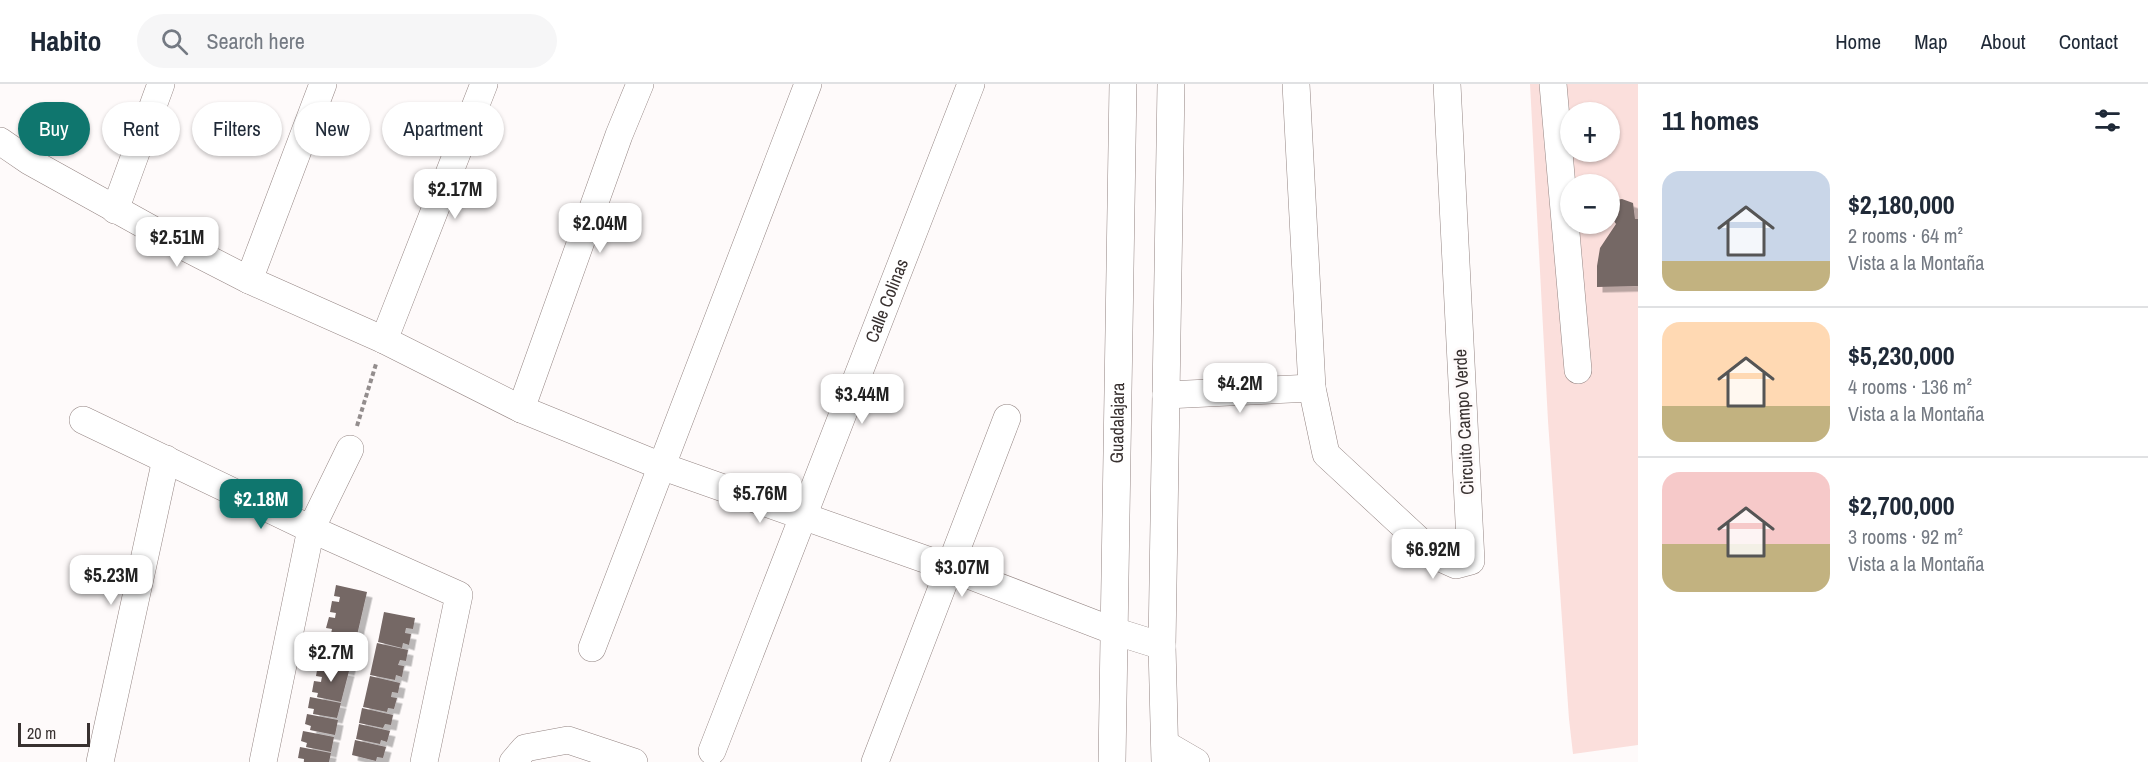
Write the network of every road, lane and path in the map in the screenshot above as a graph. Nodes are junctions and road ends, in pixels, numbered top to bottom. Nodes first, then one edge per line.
1 (161, 84) edge
2 (323, 84) edge
3 (484, 84) edge
4 (640, 84) edge
5 (808, 84) edge
6 (971, 84) edge
7 (1123, 84) edge
8 (1171, 84) edge
9 (1296, 84) edge
10 (1447, 84) edge
11 (1552, 84) edge
12 (0, 141) edge
13 (115, 210) junction
14 (249, 280) junction
15 (384, 340) junction
16 (1578, 370) dead end
17 (1312, 388) junction
18 (1166, 395) junction
19 (521, 409) junction
20 (1007, 418) dead end
21 (84, 420) dead end
22 (350, 449) joint
23 (166, 459) junction
24 (661, 466) junction
25 (802, 515) junction
26 (311, 529) junction
27 (950, 568) junction
28 (1113, 631) junction
29 (1162, 646) junction
30 (592, 648) dead end
31 (712, 751) dead end
32 (1165, 753) edge
33 (100, 762) edge
34 (263, 762) edge
35 (424, 762) edge
36 (513, 762) edge
37 (634, 762) edge
38 (874, 762) edge
39 (1112, 762) edge
40 (1196, 762) edge

1 - 13 street
2 - 14 street
3 - 15 street
4 - 19 street
5 - 24 street
6 - 25 street, Calle Colinas
7 - 28 street, Guadalajara
8 - 18 street
9 - 17 street, Circuito Campo Verde
10 - 17 street, Circuito Campo Verde
11 - 16 street
12 - 13 street
13 - 14 street
14 - 15 street
15 - 19 street
15 - 22 path
17 - 18 street
18 - 29 street
19 - 24 street
20 - 27 street
21 - 23 street
22 - 26 street
23 - 26 street
23 - 33 street
24 - 25 street
24 - 30 street
25 - 27 street
25 - 31 street, Calle Colinas
26 - 34 street
26 - 35 street
27 - 28 street
27 - 38 street
28 - 29 street
28 - 39 street, Guadalajara
29 - 32 street
32 - 40 street
36 - 37 street

